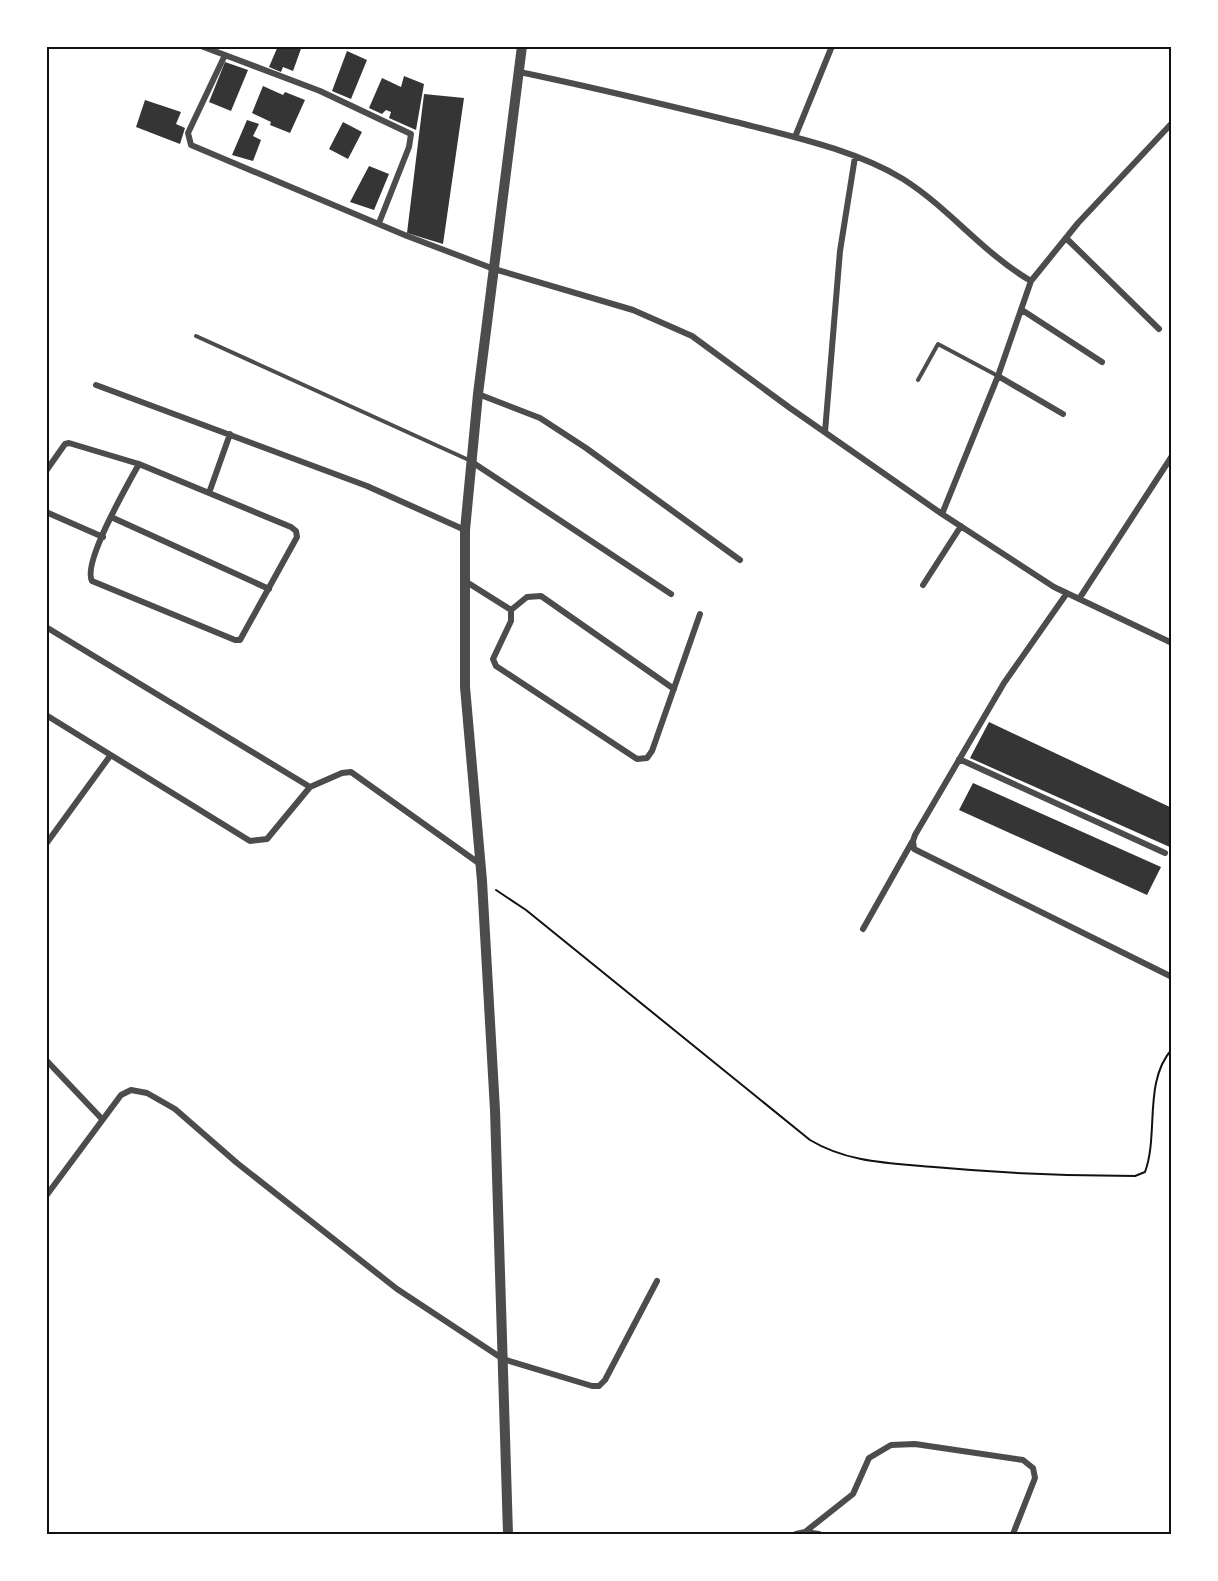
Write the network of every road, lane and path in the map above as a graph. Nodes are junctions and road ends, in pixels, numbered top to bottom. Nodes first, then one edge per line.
1 (201, 46) edge
2 (522, 46) edge
3 (832, 46) edge
4 (225, 56) junction
5 (519, 72) junction
6 (1172, 123) edge
7 (795, 137) junction
8 (855, 157) junction
9 (379, 223) junction
10 (1066, 238) junction
11 (494, 269) junction
12 (1030, 282) junction
13 (1022, 310) junction
14 (1159, 329) dead end
15 (196, 336) dead end
16 (1102, 362) dead end
17 (998, 376) junction
18 (918, 380) dead end
19 (96, 385) dead end
20 (478, 394) junction
21 (1063, 414) dead end
22 (825, 432) junction
23 (230, 434) junction
24 (1172, 456) edge
25 (472, 462) junction
26 (139, 464) junction
27 (46, 471) edge
28 (209, 493) junction
29 (46, 512) edge
30 (942, 514) junction
31 (111, 517) junction
32 (961, 526) junction
33 (465, 530) junction
34 (103, 537) junction
35 (740, 560) dead end
36 (465, 581) junction
37 (923, 585) dead end
38 (269, 589) junction
39 (1067, 593) junction
40 (671, 594) dead end
41 (1079, 599) junction
42 (511, 610) junction
43 (700, 614) dead end
44 (46, 627) edge
45 (1172, 643) edge
46 (674, 689) junction
47 (46, 715) edge
48 (110, 756) junction
49 (959, 759) junction
50 (310, 787) junction
51 (46, 828) edge
52 (53, 835) junction
53 (913, 841) junction
54 (46, 844) edge
55 (1165, 853) dead end
56 (480, 864) junction
57 (482, 881) junction
58 (863, 930) dead end
59 (1172, 977) edge
60 (1172, 1049) edge
61 (46, 1060) edge
62 (102, 1119) junction
63 (46, 1196) edge
64 (657, 1281) dead end
65 (503, 1359) junction
66 (805, 1532) junction
67 (508, 1534) edge
68 (796, 1534) edge
69 (819, 1534) edge
70 (1013, 1534) edge

1 - 4 street
2 - 5 street
3 - 7 street
4 - 9 street
4 - 9 street
5 - 7 street
5 - 11 street
6 - 10 street
7 - 8 street
8 - 12 street
8 - 22 street
9 - 11 street
10 - 12 street
10 - 14 street
11 - 20 street
11 - 22 street
12 - 13 street
13 - 16 street
13 - 17 street
15 - 25 lane
17 - 18 lane
17 - 21 street
17 - 30 street
19 - 23 street
20 - 25 street
20 - 35 street
22 - 30 street
23 - 28 street
23 - 33 street
24 - 41 street
25 - 33 street
25 - 40 street
26 - 27 street
26 - 28 street
26 - 31 street
28 - 38 street
29 - 34 street
30 - 32 street
31 - 34 street
31 - 38 street
32 - 37 street
32 - 39 street
33 - 36 street
34 - 38 street
36 - 42 street
36 - 56 street
39 - 41 street
39 - 49 street
41 - 45 street
42 - 46 street
42 - 46 street
43 - 46 street
44 - 50 street
47 - 48 street
48 - 50 street
48 - 52 street
49 - 53 street
49 - 55 street
50 - 56 street
51 - 52 street
52 - 54 street
53 - 58 street
53 - 59 street
56 - 57 street
57 - 60 path
57 - 65 street
61 - 62 street
62 - 63 street
62 - 65 street
64 - 65 street
65 - 67 street
66 - 68 street
66 - 69 street
66 - 70 street

